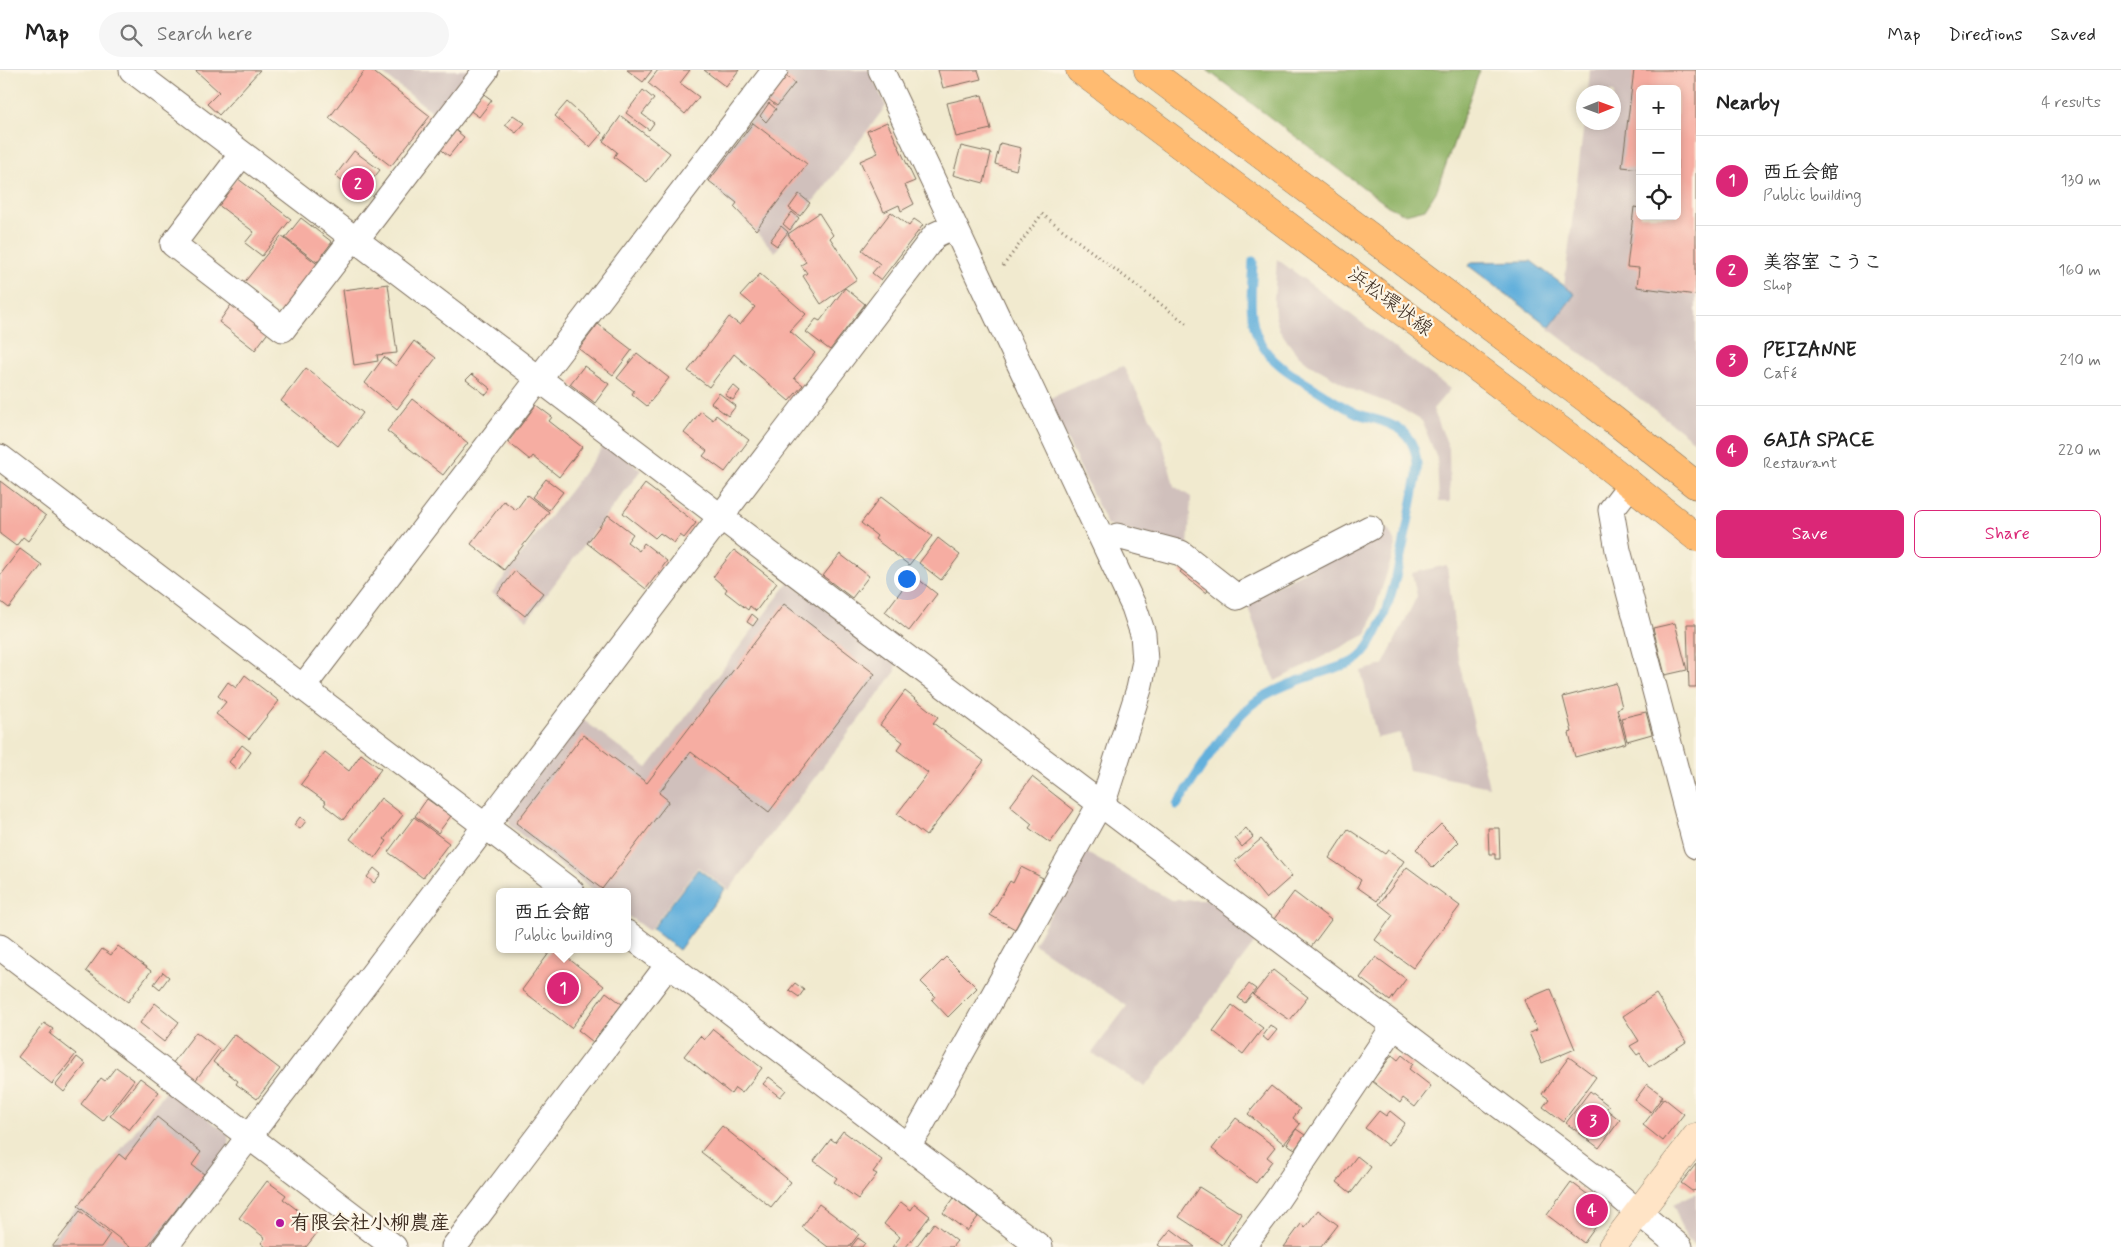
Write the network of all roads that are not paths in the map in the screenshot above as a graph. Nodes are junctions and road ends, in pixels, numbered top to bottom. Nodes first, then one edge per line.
1 (132, 70) edge
2 (486, 70) edge
3 (775, 70) edge
4 (880, 70) edge
5 (1080, 70) edge
6 (1148, 70) edge
7 (242, 154) junction
8 (954, 226) junction
9 (354, 239) junction
10 (538, 379) junction
11 (0, 457) edge
12 (1631, 484) junction
13 (1696, 485) edge
14 (721, 518) junction
15 (1370, 528) dead end
16 (1696, 538) edge
17 (1104, 543) junction
18 (303, 687) junction
19 (1100, 804) junction
20 (486, 826) junction
21 (1696, 846) edge
22 (567, 888) edge
23 (631, 937) edge
24 (0, 947) edge
25 (668, 965) junction
26 (1394, 1026) junction
27 (249, 1137) junction
28 (1696, 1137) edge
29 (907, 1146) junction
30 (1638, 1212) junction
31 (165, 1247) edge
32 (394, 1247) edge
33 (454, 1247) edge
34 (1040, 1247) edge
35 (1242, 1247) edge
36 (1612, 1247) edge
37 (1680, 1247) edge

1 - 7 street
2 - 9 street
3 - 10 street
4 - 8 street
5 - 12 main road, 浜松環状線
6 - 13 main road, 浜松環状線
7 - 9 street
7 - 9 street
8 - 14 street
8 - 17 street
9 - 10 street
10 - 14 street
10 - 18 street
11 - 18 street
12 - 16 main road, 浜松環状線
12 - 21 street
14 - 19 street
14 - 20 street
15 - 17 street
17 - 19 street
18 - 20 street
19 - 26 street
19 - 29 street
20 - 22 street
20 - 27 street
23 - 25 street
24 - 27 street
25 - 29 street
25 - 33 street
26 - 30 street
26 - 35 street
27 - 31 street
27 - 32 street
28 - 30 street
29 - 34 street
30 - 36 street
30 - 37 street

